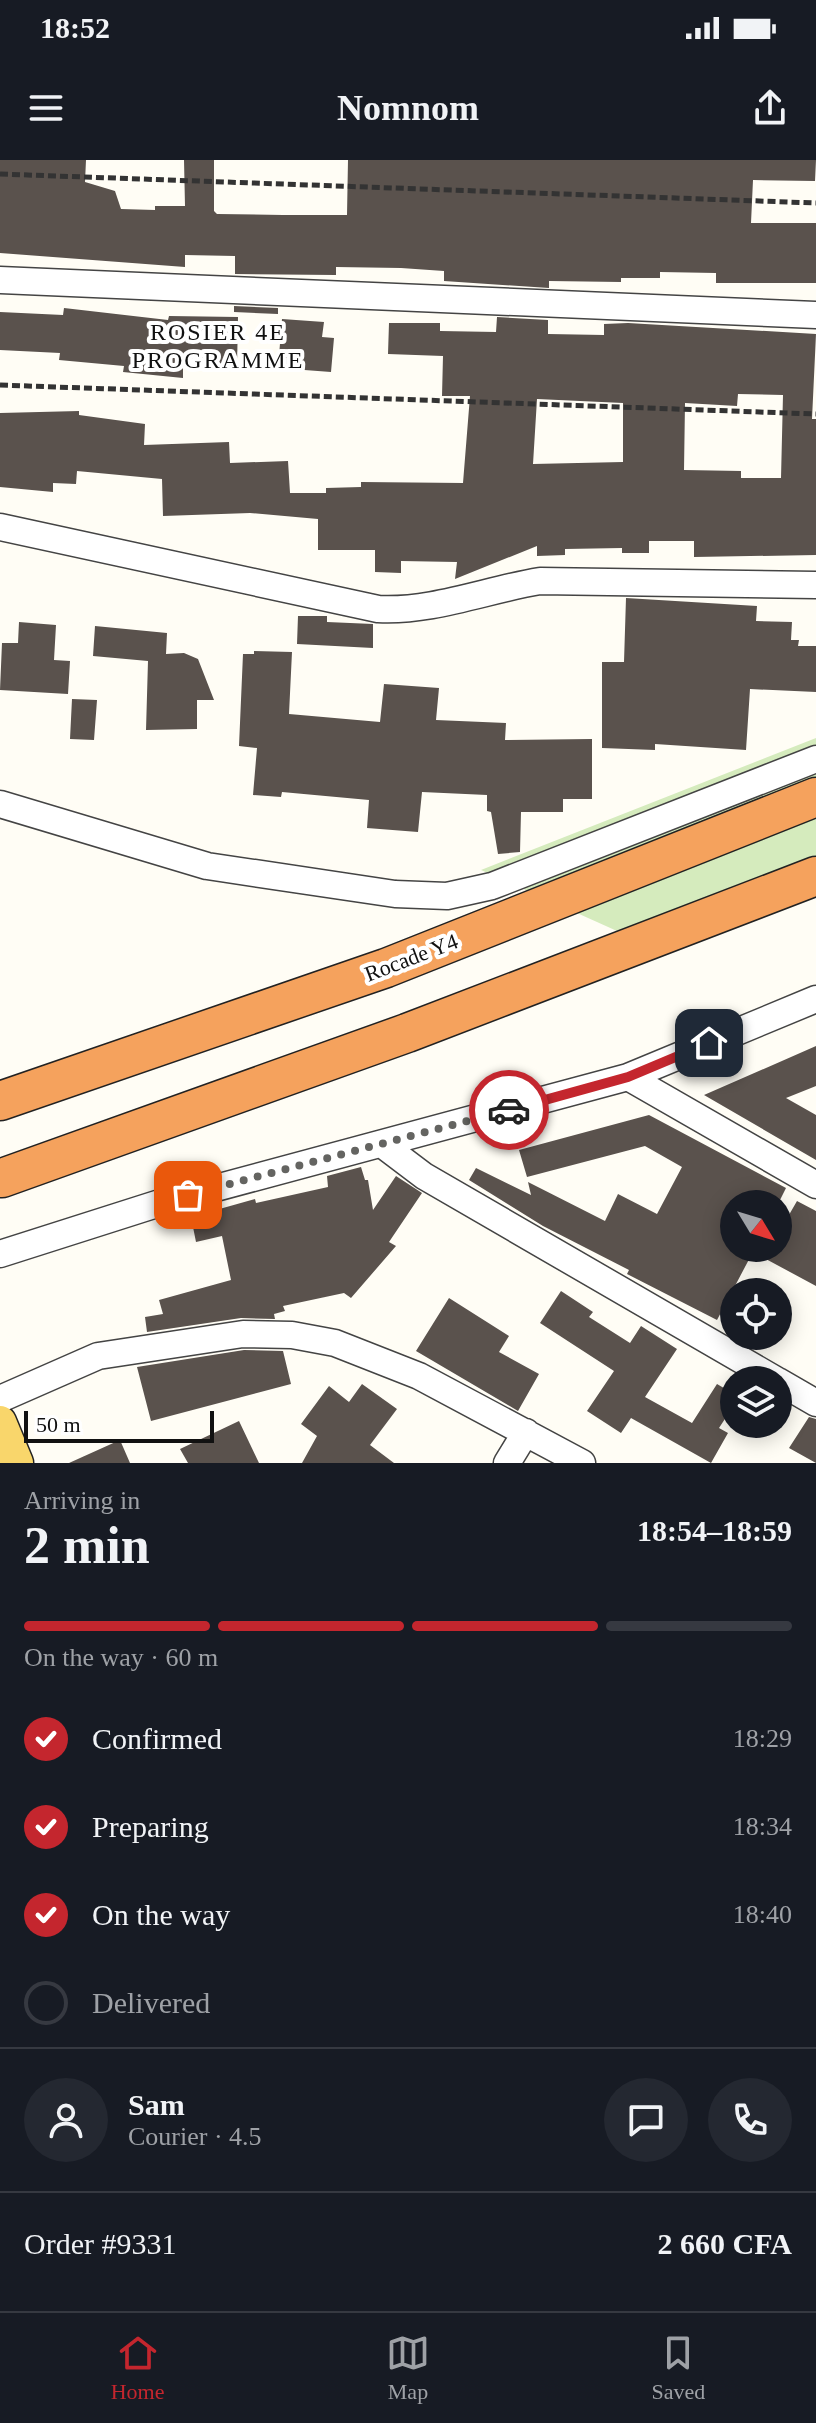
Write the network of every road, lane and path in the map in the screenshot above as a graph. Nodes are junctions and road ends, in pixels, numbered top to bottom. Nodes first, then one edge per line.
1 (0, 174) edge
2 (816, 203) edge
3 (0, 280) edge
4 (816, 315) edge
5 (0, 385) edge
6 (816, 414) edge
7 (0, 527) edge
8 (816, 585) edge
9 (816, 759) edge
10 (816, 797) edge
11 (0, 804) edge
12 (816, 876) edge
13 (816, 999) edge
14 (628, 1077) junction
15 (0, 1101) edge
16 (383, 1145) junction
17 (2, 1178) dead end
18 (816, 1185) edge
19 (0, 1254) edge
20 (751, 1366) edge
21 (792, 1389) edge
22 (0, 1399) edge
23 (816, 1403) edge
24 (0, 1422) edge
25 (526, 1432) junction
26 (17, 1463) edge
27 (507, 1463) edge
28 (582, 1463) edge

1 - 2 path
3 - 4 street
5 - 6 path
7 - 8 street
9 - 11 street
10 - 15 highway, Rocade Y4
12 - 17 highway
13 - 14 street
14 - 16 street
14 - 18 street
16 - 19 street
16 - 20 street
21 - 23 street
22 - 25 street
24 - 26 main road
25 - 27 street
25 - 28 street

